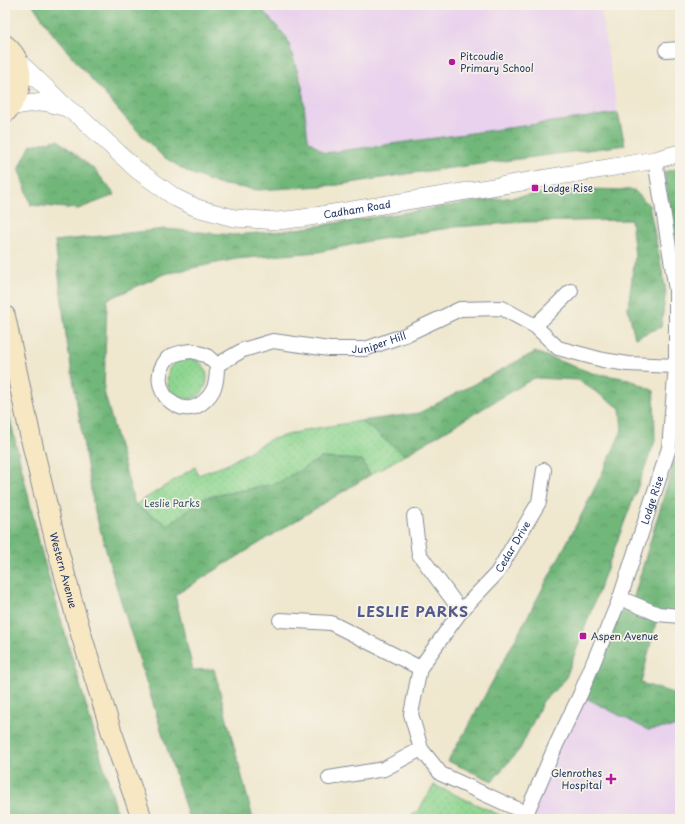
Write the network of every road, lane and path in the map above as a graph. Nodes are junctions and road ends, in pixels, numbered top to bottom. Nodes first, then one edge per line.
1 (11, 52) edge
2 (67, 108) junction
3 (8, 110) edge
4 (680, 153) edge
5 (655, 160) junction
6 (571, 291) dead end
7 (5, 316) edge
8 (535, 326) junction
9 (217, 365) junction
10 (676, 366) junction
11 (544, 470) dead end
12 (414, 516) dead end
13 (620, 598) junction
14 (461, 611) junction
15 (680, 616) edge
16 (280, 620) dead end
17 (420, 668) junction
18 (421, 750) junction
19 (329, 778) dead end
20 (525, 816) edge
21 (142, 819) edge

1 - 2 street, Cadham Road
1 - 3 main road
2 - 3 street, Cadham Road
2 - 5 street, Cadham Road
4 - 5 street, Cadham Road
5 - 10 street, Lodge Rise
6 - 8 street
7 - 21 main road, Western Avenue
8 - 9 street, Juniper Hill
8 - 10 street, Juniper Hill
9 - 9 street
10 - 13 street, Lodge Rise
11 - 14 street, Cedar Drive
12 - 14 street
13 - 15 street
13 - 20 street, Lodge Rise
14 - 17 street, Cedar Drive
16 - 17 street
17 - 18 street, Cedar Drive
18 - 19 street
18 - 20 street, Cedar Drive

